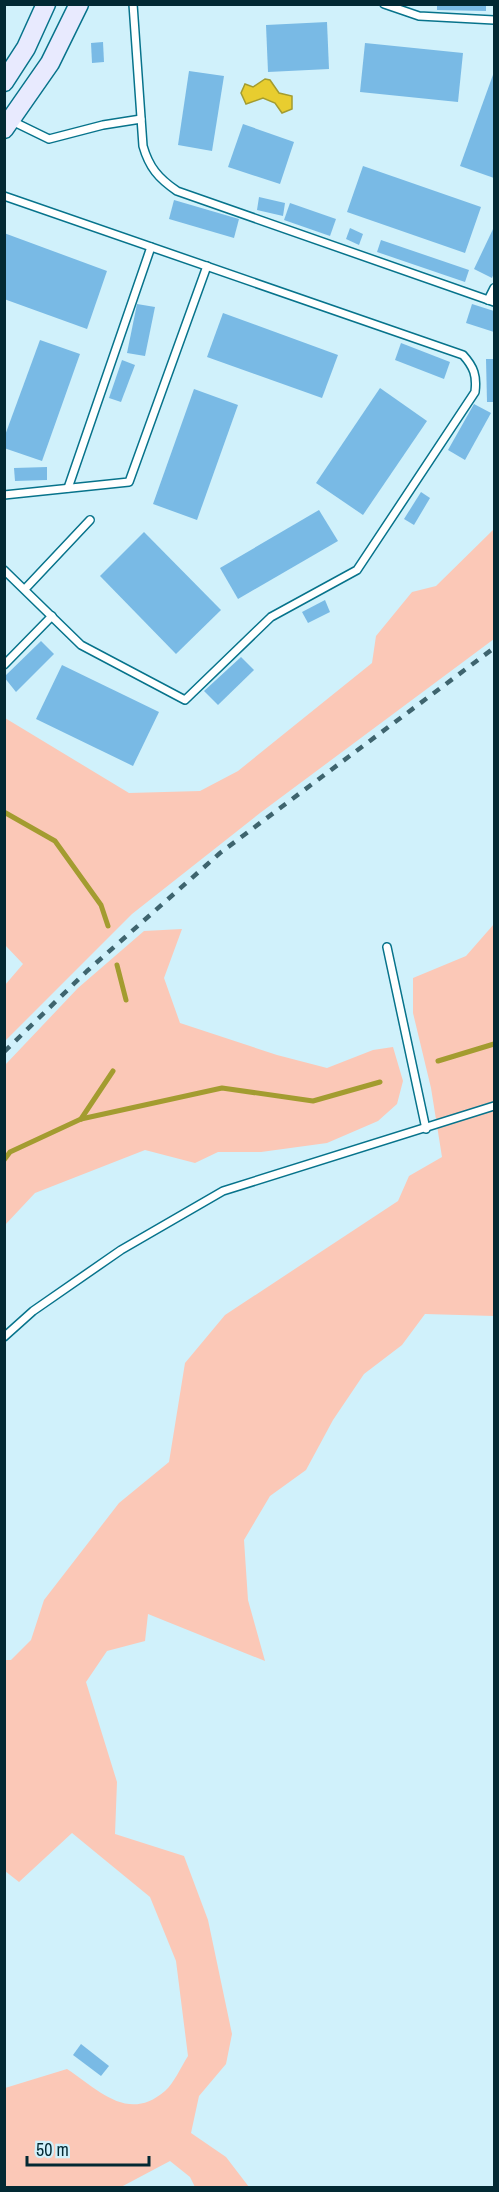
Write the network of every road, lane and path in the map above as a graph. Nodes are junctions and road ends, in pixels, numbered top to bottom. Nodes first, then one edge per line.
1 (46, 4) edge
2 (79, 4) edge
3 (133, 4) edge
4 (384, 4) edge
5 (495, 20) edge
6 (4, 82) edge
7 (141, 119) junction
8 (8, 124) edge
9 (5, 196) edge
10 (151, 247) junction
11 (207, 266) junction
12 (495, 288) edge
13 (491, 301) edge
14 (68, 488) junction
15 (4, 495) edge
16 (90, 520) dead end
17 (4, 570) edge
18 (25, 589) junction
19 (52, 616) junction
20 (4, 665) edge
21 (387, 947) dead end
22 (495, 1107) edge
23 (426, 1130) junction
24 (4, 1337) edge

1 - 6 main road
2 - 8 main road
3 - 7 lane
4 - 5 lane
7 - 8 lane
7 - 13 lane
9 - 10 lane
10 - 11 lane
10 - 14 lane
11 - 14 lane
11 - 19 lane
12 - 13 lane
14 - 15 lane
16 - 18 lane
17 - 18 lane
18 - 19 lane
19 - 20 lane
21 - 23 lane
22 - 23 lane
23 - 24 lane

